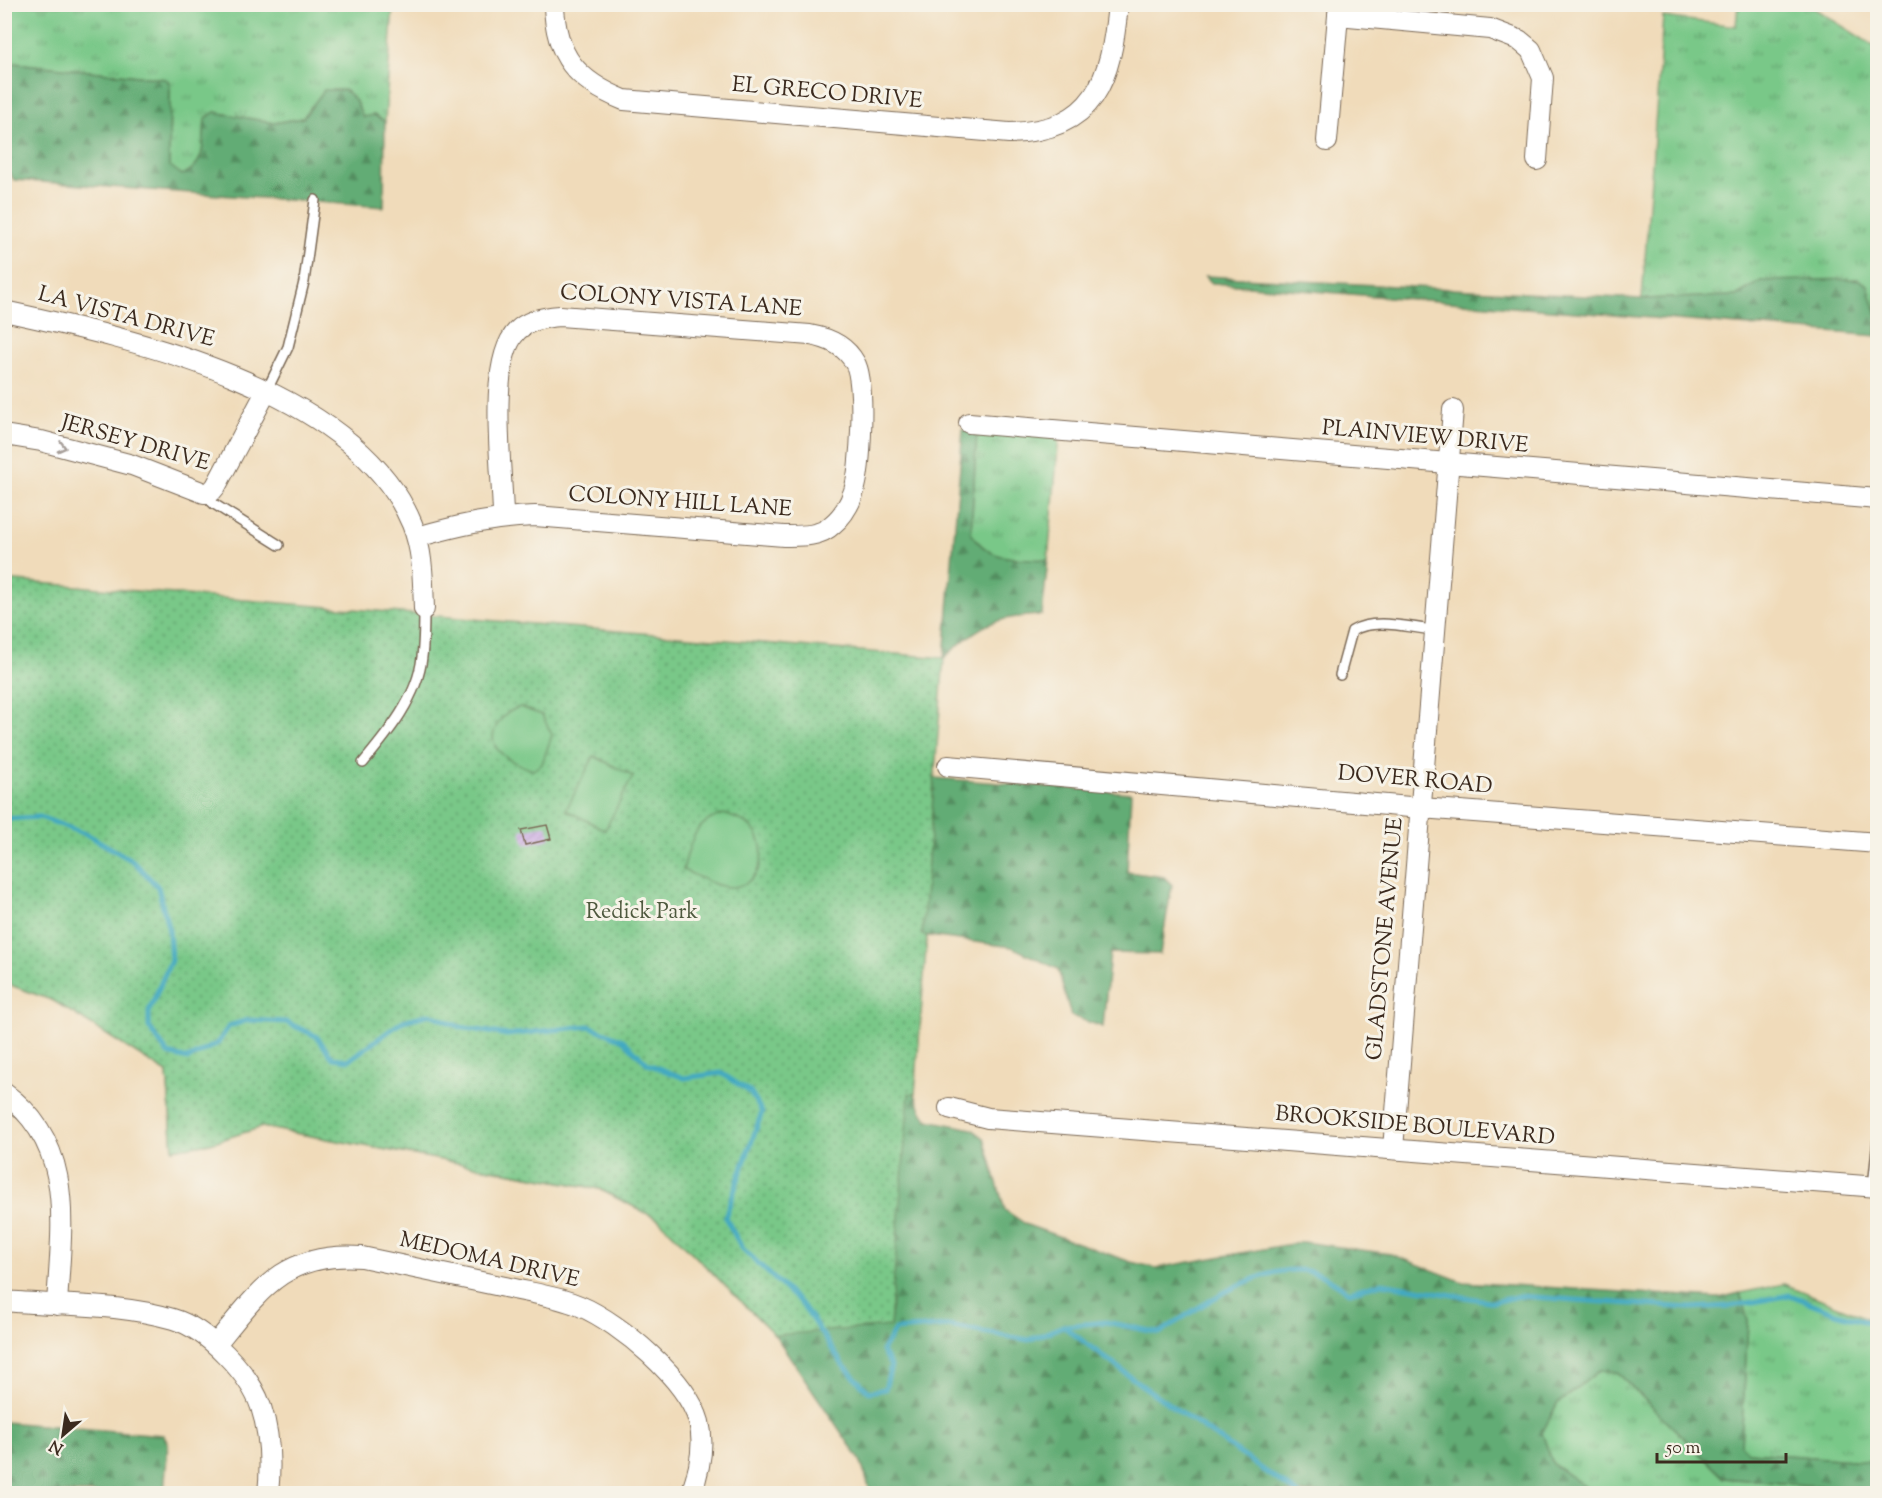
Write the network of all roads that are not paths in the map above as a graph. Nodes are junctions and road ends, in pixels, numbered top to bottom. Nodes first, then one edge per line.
1 (554, 4) edge
2 (1118, 4) edge
3 (1339, 10) edge
4 (1327, 141) dead end
5 (1537, 160) dead end
6 (315, 200) dead end
7 (4, 311) edge
8 (850, 355) joint
9 (266, 392) junction
10 (1453, 410) dead end
11 (969, 423) dead end
12 (4, 435) edge
13 (1447, 464) junction
14 (200, 492) junction
15 (1878, 499) edge
16 (503, 517) junction
17 (417, 537) junction
18 (279, 545) dead end
19 (424, 609) joint
20 (1435, 630) junction
21 (1340, 675) dead end
22 (363, 763) dead end
23 (948, 766) dead end
24 (1421, 808) junction
25 (1878, 843) edge
26 (4, 1093) edge
27 (949, 1108) dead end
28 (1878, 1139) edge
29 (1393, 1149) junction
30 (1875, 1187) edge
31 (4, 1301) edge
32 (57, 1305) junction
33 (216, 1344) junction
34 (268, 1494) edge
35 (691, 1494) edge

1 - 2 street, EL GRECO DRIVE
3 - 4 street
3 - 5 street
6 - 9 lane
7 - 9 street, LA VISTA DRIVE
8 - 16 street, COLONY HILL LANE
8 - 16 street, COLONY VISTA LANE
9 - 14 street, JERSEY DRIVE
9 - 17 street, LA VISTA DRIVE
10 - 13 street, GLADSTONE AVENUE
11 - 13 street, PLAINVIEW DRIVE
12 -> 14 street, JERSEY DRIVE
13 - 15 street, PLAINVIEW DRIVE
13 - 20 street, GLADSTONE AVENUE
14 - 18 lane
16 - 17 street, COLONY HILL LANE
17 - 19 street, LA VISTA DRIVE
19 - 22 lane
20 - 21 lane
20 - 24 street, GLADSTONE AVENUE
23 - 24 street, DOVER ROAD
24 - 25 street, DOVER ROAD
24 - 29 street, GLADSTONE AVENUE
26 - 32 street
27 - 29 street, BROOKSIDE BOULEVARD
28 - 30 lane
29 - 30 street, BROOKSIDE BOULEVARD
31 - 32 street
32 - 33 street
33 - 34 street
33 - 35 street, MEDOMA DRIVE

